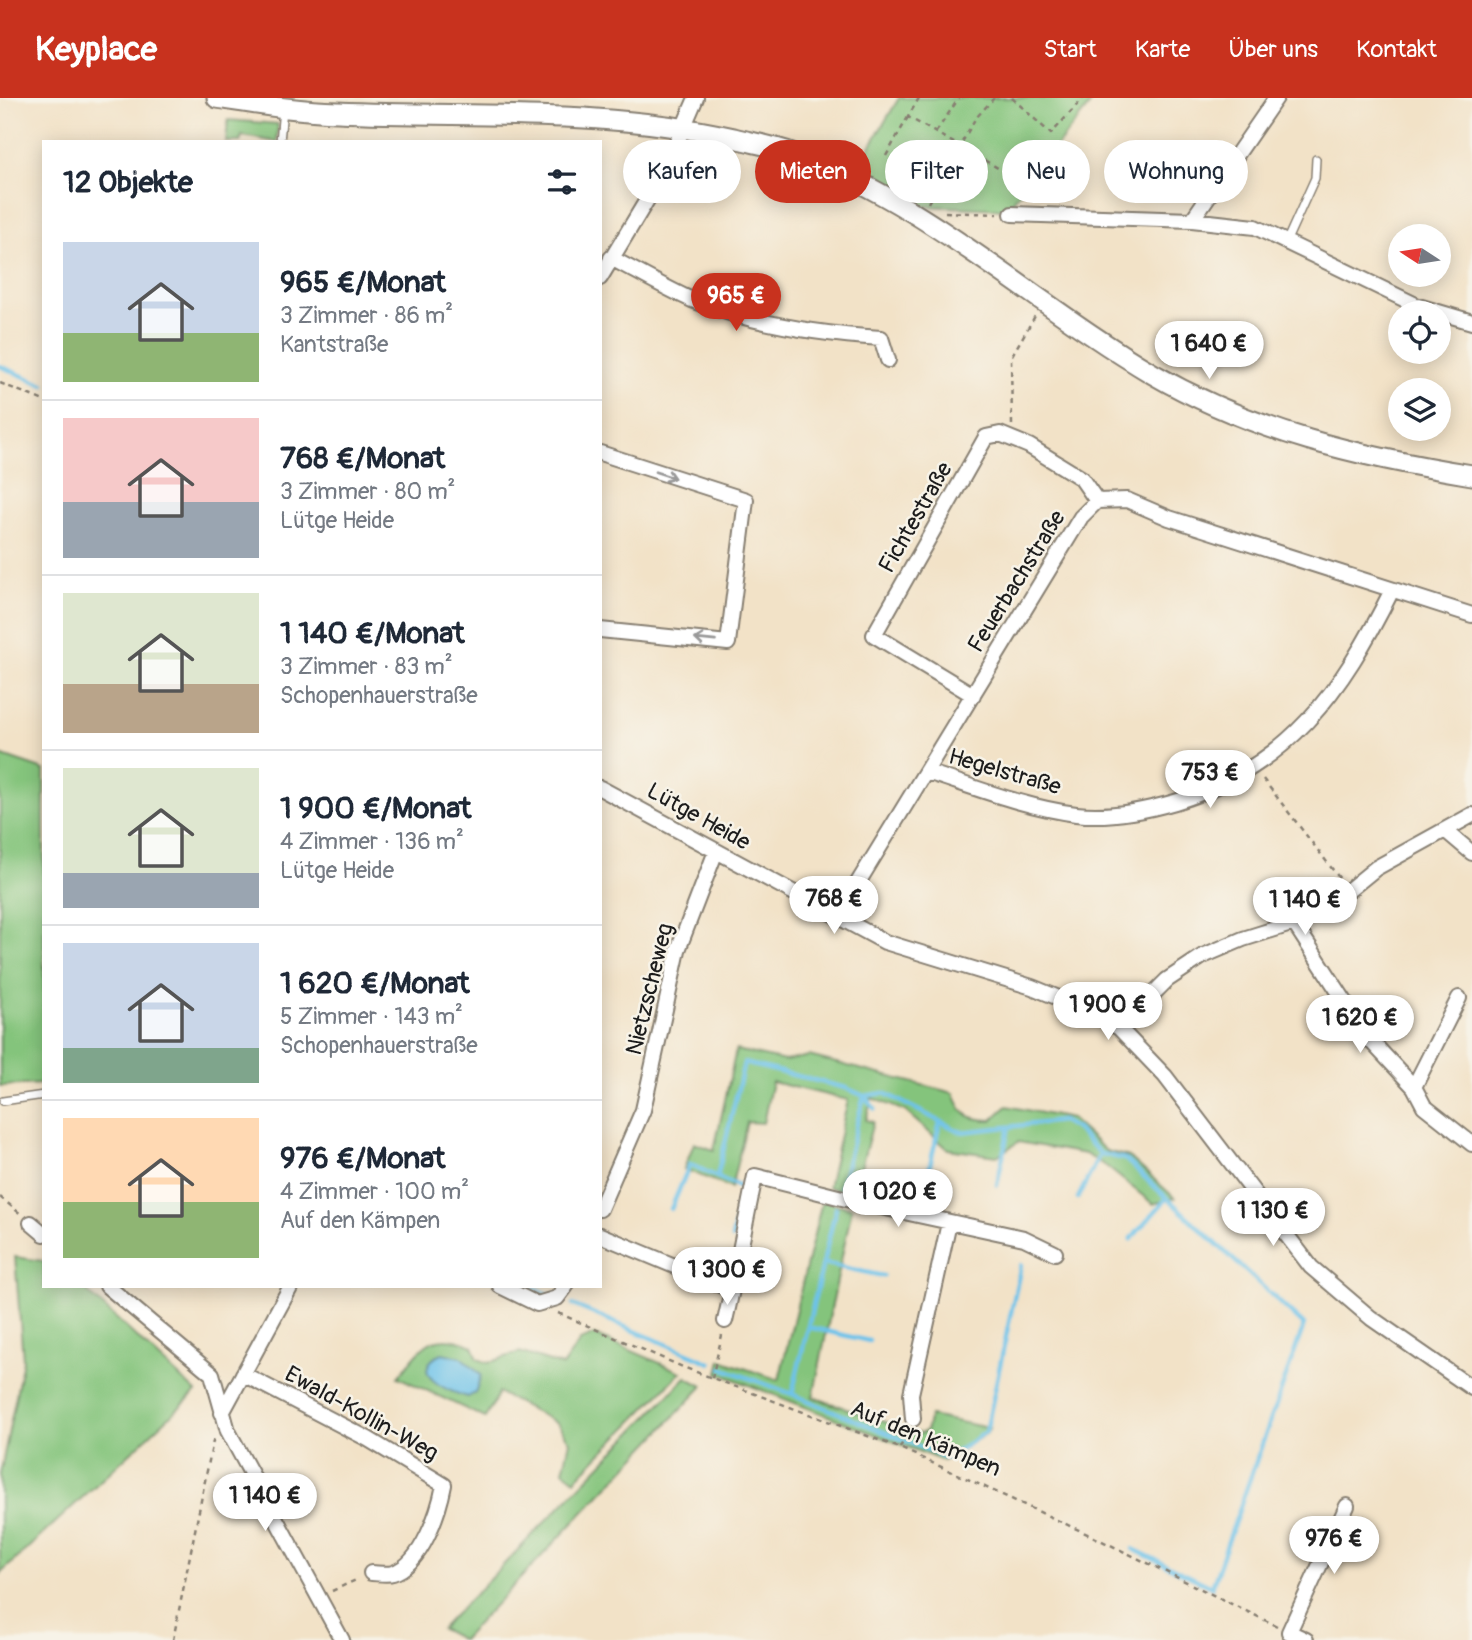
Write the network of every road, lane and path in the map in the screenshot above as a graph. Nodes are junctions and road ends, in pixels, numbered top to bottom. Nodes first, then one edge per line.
1 (218, 98) edge
2 (696, 98) edge
3 (919, 98) edge
4 (959, 98) edge
5 (994, 98) edge
6 (1013, 98) edge
7 (1083, 98) edge
8 (1276, 98) edge
9 (283, 107) junction
10 (908, 117) junction
11 (685, 129) junction
12 (936, 132) junction
13 (280, 140) edge
14 (895, 140) edge
15 (951, 140) edge
16 (963, 140) edge
17 (1316, 159) dead end
18 (922, 203) edge
19 (917, 211) junction
20 (1012, 214) joint
21 (1192, 220) junction
22 (1287, 240) junction
23 (611, 258) junction
24 (602, 274) edge
25 (1039, 299) junction
26 (1472, 322) edge
27 (888, 360) dead end
28 (0, 383) edge
29 (42, 400) edge
30 (1013, 438) junction
31 (602, 454) edge
32 (1472, 475) edge
33 (1097, 501) junction
34 (1392, 590) junction
35 (1472, 615) edge
36 (602, 629) edge
37 (973, 695) junction
38 (1254, 768) junction
39 (927, 772) junction
40 (602, 789) edge
41 (1472, 814) edge
42 (1446, 831) junction
43 (716, 851) junction
44 (1472, 853) edge
45 (1349, 890) junction
46 (837, 917) junction
47 (1294, 923) junction
48 (1459, 998) dead end
49 (1119, 1028) junction
50 (1414, 1087) junction
51 (42, 1095) edge
52 (3, 1101) dead end
53 (1472, 1144) edge
54 (0, 1197) edge
55 (602, 1204) edge
56 (31, 1223) joint
57 (949, 1223) junction
58 (42, 1232) edge
59 (602, 1236) edge
60 (1055, 1253) dead end
61 (109, 1288) edge
62 (291, 1288) edge
63 (504, 1288) edge
64 (564, 1288) edge
65 (732, 1290) junction
66 (537, 1304) junction
67 (725, 1321) joint
68 (243, 1374) junction
69 (712, 1378) junction
70 (1472, 1388) edge
71 (221, 1409) junction
72 (913, 1419) dead end
73 (906, 1436) dead end
74 (900, 1448) junction
75 (1348, 1506) dead end
76 (371, 1573) joint
77 (320, 1597) junction
78 (1289, 1632) junction
79 (173, 1640) edge
80 (342, 1640) edge
81 (1306, 1640) edge

1 - 9 main road
2 - 11 street
3 - 10 path
4 - 12 path
5 - 16 path
6 - 7 path
8 - 21 street
9 - 11 main road
9 - 13 lane
10 - 12 path
10 - 14 path
11 - 19 main road
11 - 23 street
12 - 15 path
17 - 22 lane
18 - 19 path
19 - 20 path
19 - 25 main road
20 - 21 street
21 - 22 street
22 - 26 street
23 - 24 street
23 - 27 street
25 - 30 path
25 - 32 main road
28 - 29 path
30 - 33 street
30 - 37 street, Fichtestraße
31 -> 36 street
33 - 34 street, Feuerbachstraße
33 - 37 street, Feuerbachstraße
34 - 35 street, Feuerbachstraße
34 - 38 street, Hegelstraße
37 - 39 street, Feuerbachstraße
38 - 39 street, Hegelstraße
38 - 45 path
39 - 46 street, Feuerbachstraße
40 - 43 street, Lütge Heide
41 - 42 street
42 - 44 street
42 - 45 street
43 - 46 street, Lütge Heide
43 - 55 street, Nietzscheweg
45 - 47 street
46 - 49 street, Lütge Heide
47 - 49 street
47 - 50 street
48 - 50 street
49 - 70 street, Lütge Heide
50 - 53 street
51 - 52 lane
54 - 56 path
56 - 58 street
57 - 60 street
57 - 65 street
57 - 72 street
59 - 65 street
61 - 71 street
62 - 68 street
63 - 66 street
64 - 66 street
65 - 67 street
66 - 69 path, Auf den Kämpen
67 - 69 path
68 - 71 street
68 - 76 street, Ewald-Kollin-Weg
69 - 74 path, Auf den Kämpen
71 - 77 street
71 - 79 path
73 - 74 path
74 - 78 path, Auf den Kämpen
75 - 78 street
76 - 77 path
77 - 80 street
78 - 81 street

